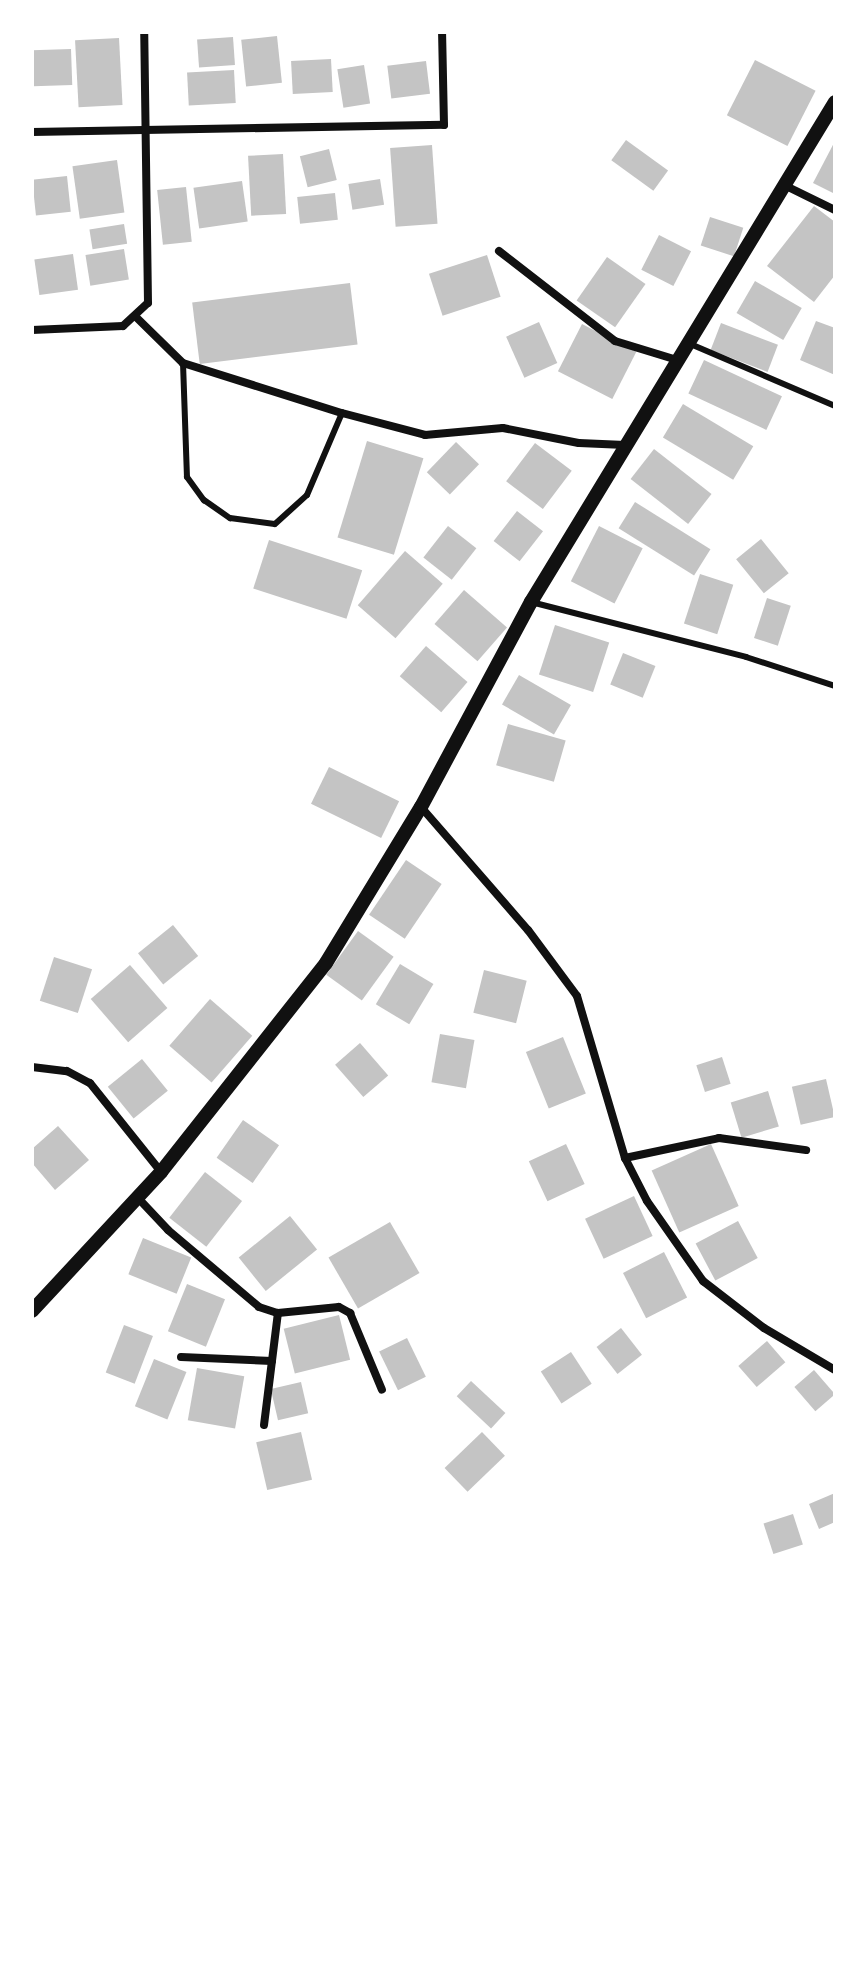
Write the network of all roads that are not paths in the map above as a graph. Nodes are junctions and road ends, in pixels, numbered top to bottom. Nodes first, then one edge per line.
1 (144, 32) edge
2 (442, 32) edge
3 (835, 102) edge
4 (147, 130) junction
5 (32, 132) edge
6 (784, 185) junction
7 (835, 210) edge
8 (499, 251) dead end
9 (137, 318) junction
10 (32, 330) edge
11 (688, 343) junction
12 (677, 360) junction
13 (183, 363) junction
14 (835, 406) edge
15 (342, 413) junction
16 (625, 445) junction
17 (531, 602) junction
18 (835, 686) edge
19 (421, 807) junction
20 (32, 1067) edge
21 (806, 1150) dead end
22 (625, 1158) junction
23 (161, 1172) junction
24 (138, 1198) junction
25 (32, 1311) edge
26 (278, 1313) junction
27 (181, 1357) dead end
28 (272, 1361) junction
29 (835, 1370) edge
30 (382, 1390) dead end
31 (264, 1425) dead end

1 - 4 street
2 - 4 street
3 - 6 street
4 - 5 street
4 - 9 street
6 - 7 street
6 - 11 street
8 - 12 street
9 - 10 street
9 - 13 street
11 - 12 street
11 - 14 lane
12 - 16 street
13 - 15 street
13 - 15 lane
15 - 16 street
16 - 17 street
17 - 18 lane
17 - 19 street
19 - 22 street
19 - 23 street
20 - 23 street
21 - 22 street
22 - 29 street
23 - 24 street
24 - 25 street
24 - 26 street
26 - 28 street
26 - 30 street
27 - 28 street
28 - 31 street

